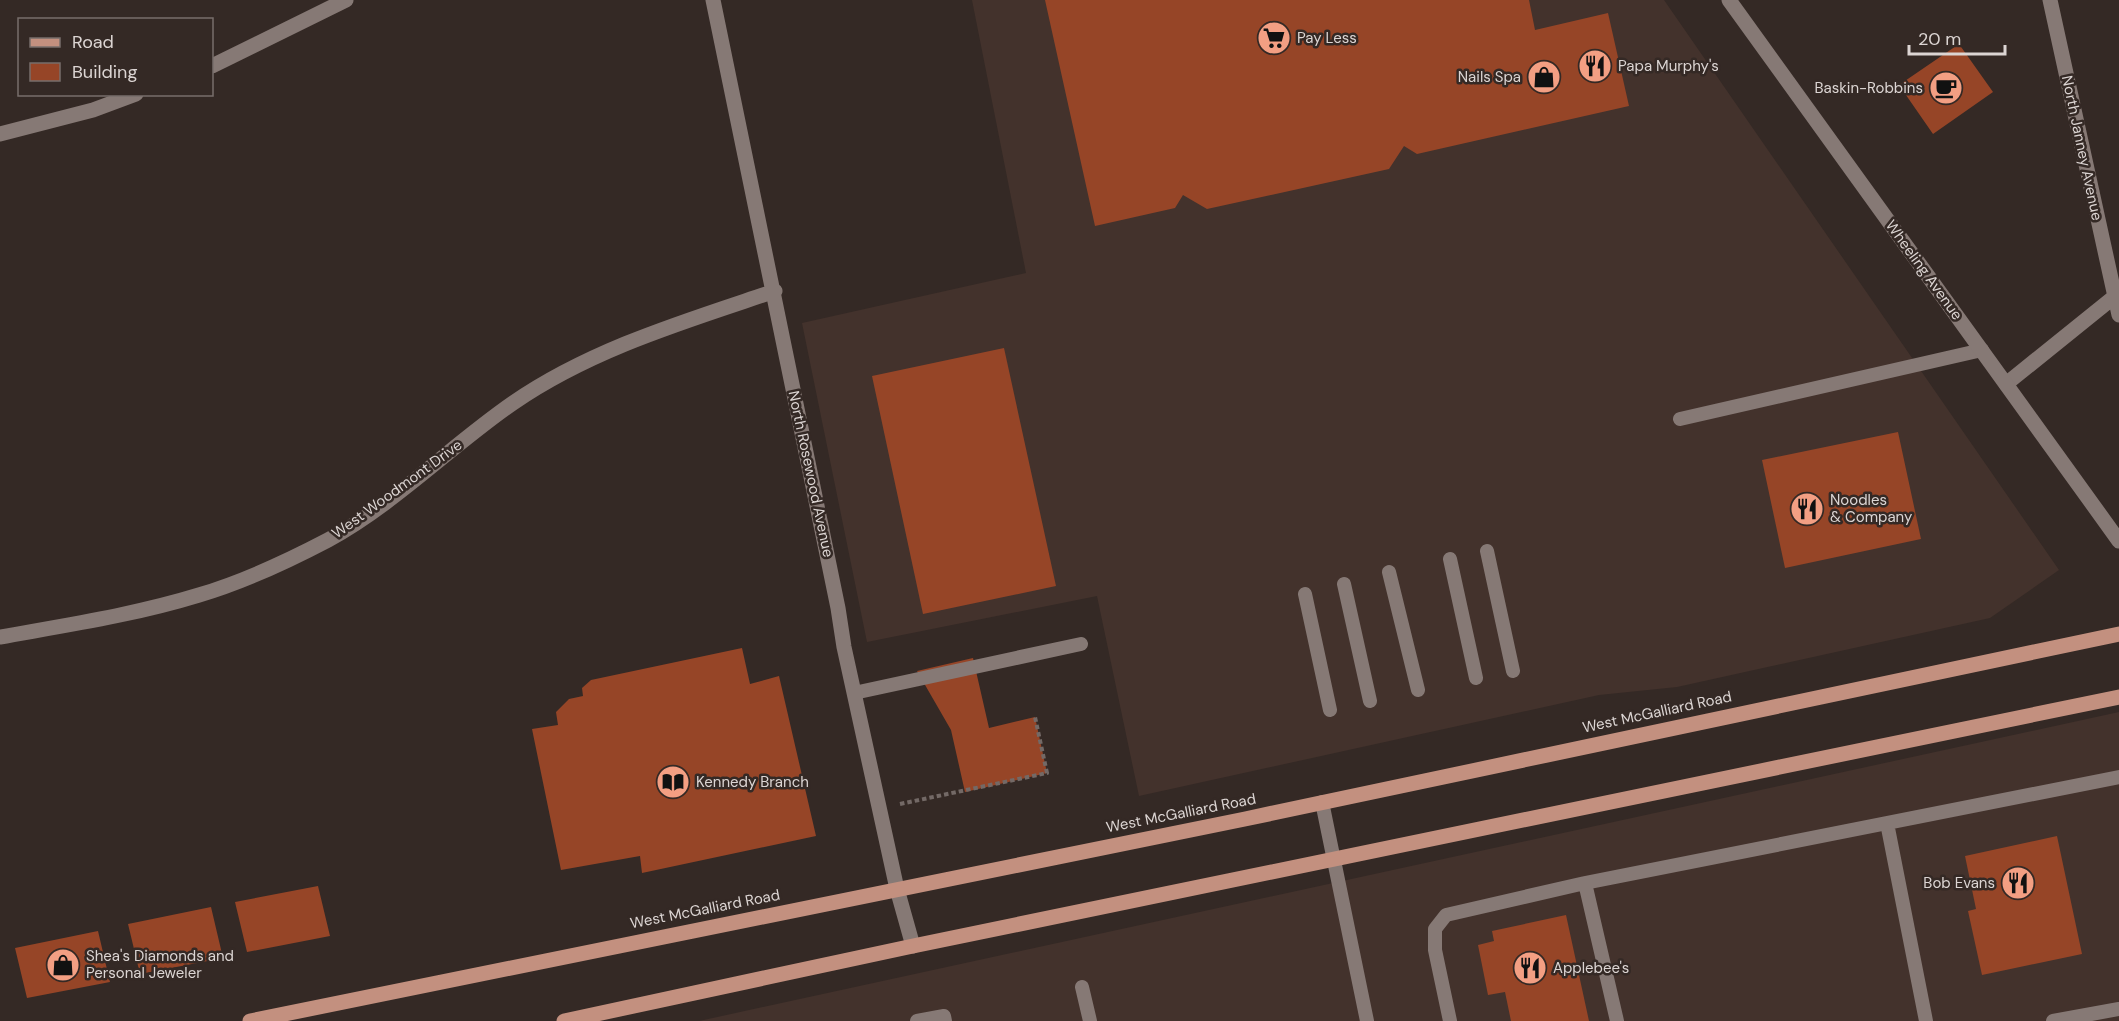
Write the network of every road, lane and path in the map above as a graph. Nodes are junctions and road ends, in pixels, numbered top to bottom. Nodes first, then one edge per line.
1 (346, 0) edge
2 (713, 0) edge
3 (1729, 0) edge
4 (2050, 0) edge
5 (213, 66) edge
6 (130, 96) edge
7 (0, 134) edge
8 (775, 291) junction
9 (2114, 297) junction
10 (2119, 315) edge
11 (1982, 350) junction
12 (2006, 384) junction
13 (1680, 419) dead end
14 (2119, 541) edge
15 (1487, 550) dead end
16 (1449, 559) dead end
17 (1389, 572) dead end
18 (1344, 584) dead end
19 (1305, 594) dead end
20 (2119, 634) edge
21 (0, 637) edge
22 (1081, 644) dead end
23 (1513, 671) dead end
24 (1476, 678) dead end
25 (1418, 690) dead end
26 (854, 693) junction
27 (2119, 697) edge
28 (1370, 701) dead end
29 (1330, 710) dead end
30 (1035, 717) dead end
31 (2119, 777) edge
32 (1322, 802) junction
33 (900, 804) dead end
34 (1887, 823) junction
35 (1334, 859) junction
36 (1585, 883) junction
37 (897, 889) junction
38 (913, 946) junction
39 (1082, 987) dead end
40 (2119, 1008) edge
41 (250, 1021) edge
42 (564, 1021) edge
43 (917, 1021) edge
44 (945, 1021) edge
45 (1090, 1021) edge
46 (1367, 1021) edge
47 (1450, 1021) edge
48 (1617, 1021) edge
49 (1926, 1021) edge
50 (2053, 1021) edge

1 - 5 street
2 - 8 street, North Rosewood Avenue
3 - 11 street, Wheeling Avenue
4 - 9 street, North Janney Avenue
6 - 7 street
8 - 21 street, West Woodmont Drive
8 - 26 street, North Rosewood Avenue
9 - 10 street, North Janney Avenue
9 - 12 street
11 - 12 street, Wheeling Avenue
11 - 13 lane
12 - 14 street, Wheeling Avenue
15 - 23 lane
16 - 24 lane
17 - 25 lane
18 - 28 lane
19 - 29 lane
20 - 32 main road, West McGalliard Road
22 - 26 lane
26 - 37 street, North Rosewood Avenue
27 - 35 main road
30 - 33 path
31 - 34 lane
32 - 35 lane
32 - 37 main road, West McGalliard Road
34 - 36 lane
34 - 49 lane
35 - 38 main road
35 - 46 lane
36 - 47 lane
36 - 48 lane
37 - 38 street, North Rosewood Avenue
37 - 41 main road, West McGalliard Road
38 - 42 main road
39 - 45 lane
40 - 50 lane
43 - 44 lane

